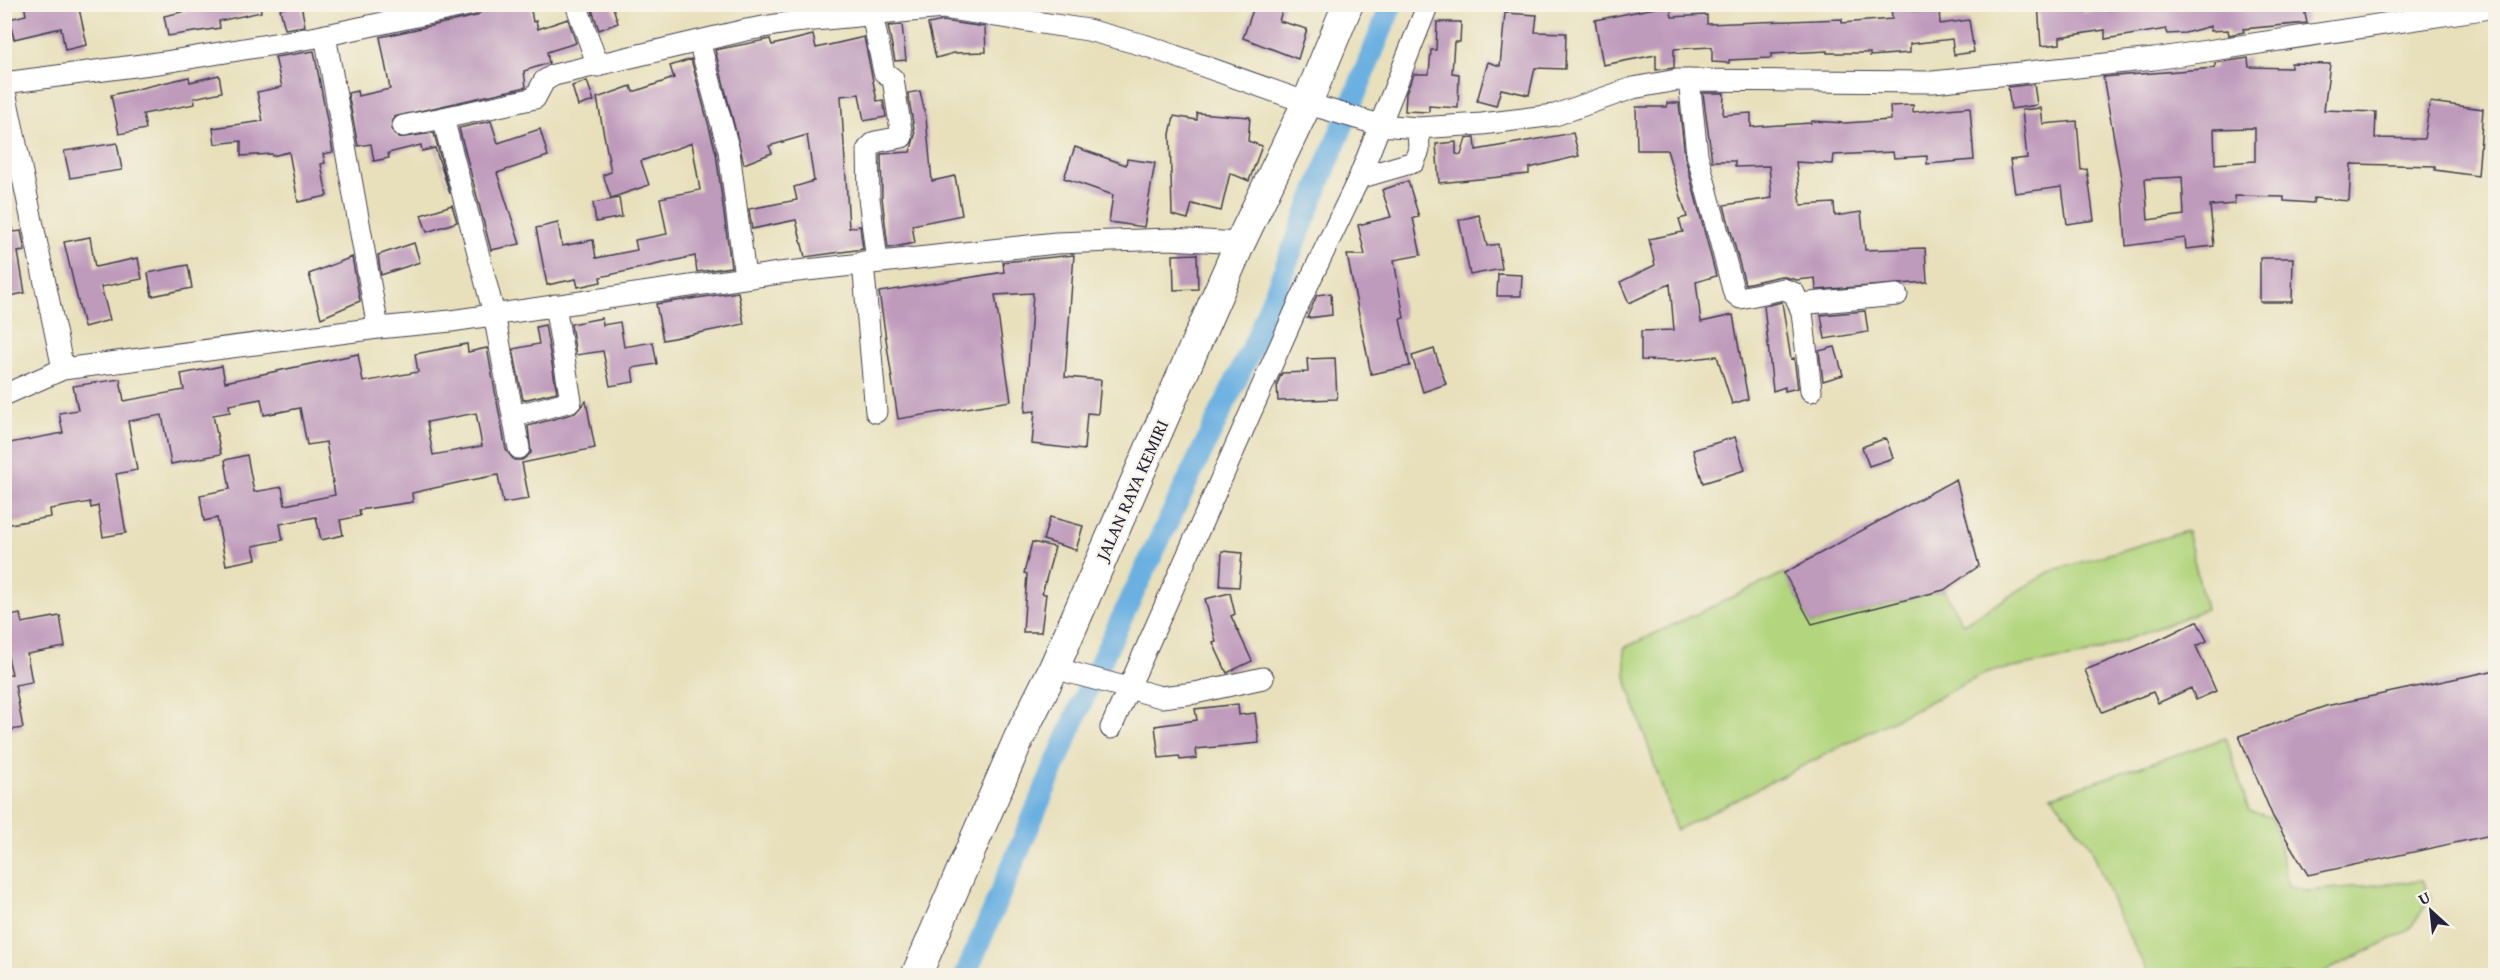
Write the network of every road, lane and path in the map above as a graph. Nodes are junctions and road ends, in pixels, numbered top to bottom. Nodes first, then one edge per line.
1 (473, 4) edge
2 (576, 4) edge
3 (1348, 4) edge
4 (1428, 4) edge
5 (2496, 7) edge
6 (872, 14) junction
7 (325, 35) junction
8 (699, 41) junction
9 (597, 66) junction
10 (1689, 80) junction
11 (4, 85) edge
12 (1315, 106) junction
13 (443, 118) junction
14 (7, 119) edge
15 (1376, 124) junction
16 (403, 126) dead end
17 (1418, 128) junction
18 (1359, 178) junction
19 (1240, 243) junction
20 (870, 262) junction
21 (745, 277) junction
22 (1897, 295) dead end
23 (1799, 304) junction
24 (555, 305) junction
25 (494, 314) junction
26 (378, 328) junction
27 (63, 369) junction
28 (1811, 391) dead end
29 (4, 395) edge
30 (876, 412) dead end
31 (514, 416) junction
32 (519, 448) dead end
33 (1059, 669) junction
34 (1263, 678) dead end
35 (1126, 689) junction
36 (1111, 728) dead end
37 (916, 975) edge

1 - 7 street
2 - 9 street
3 - 12 main road, JALAN RAYA KEMIRI
4 - 15 street
5 - 10 street
6 - 8 street
6 - 12 street
6 - 20 street
7 - 11 street
7 - 26 street
8 - 9 street
8 - 21 street
9 - 13 street
10 - 17 street
10 - 23 street
11 - 14 street
12 - 15 street
12 - 19 main road, JALAN RAYA KEMIRI
13 - 16 street
13 - 25 street
14 - 27 street
15 - 17 street
15 - 18 street
17 - 18 street
18 - 35 street
19 - 20 street
19 - 33 main road, JALAN RAYA KEMIRI
20 - 21 street
20 - 30 street
21 - 24 street
22 - 23 street
23 - 28 street
24 - 25 street
24 - 31 street
25 - 26 street
25 - 31 street
26 - 27 street
27 - 29 street
31 - 32 street
33 - 35 street
33 - 37 main road, JALAN RAYA KEMIRI
34 - 35 street
35 - 36 street

